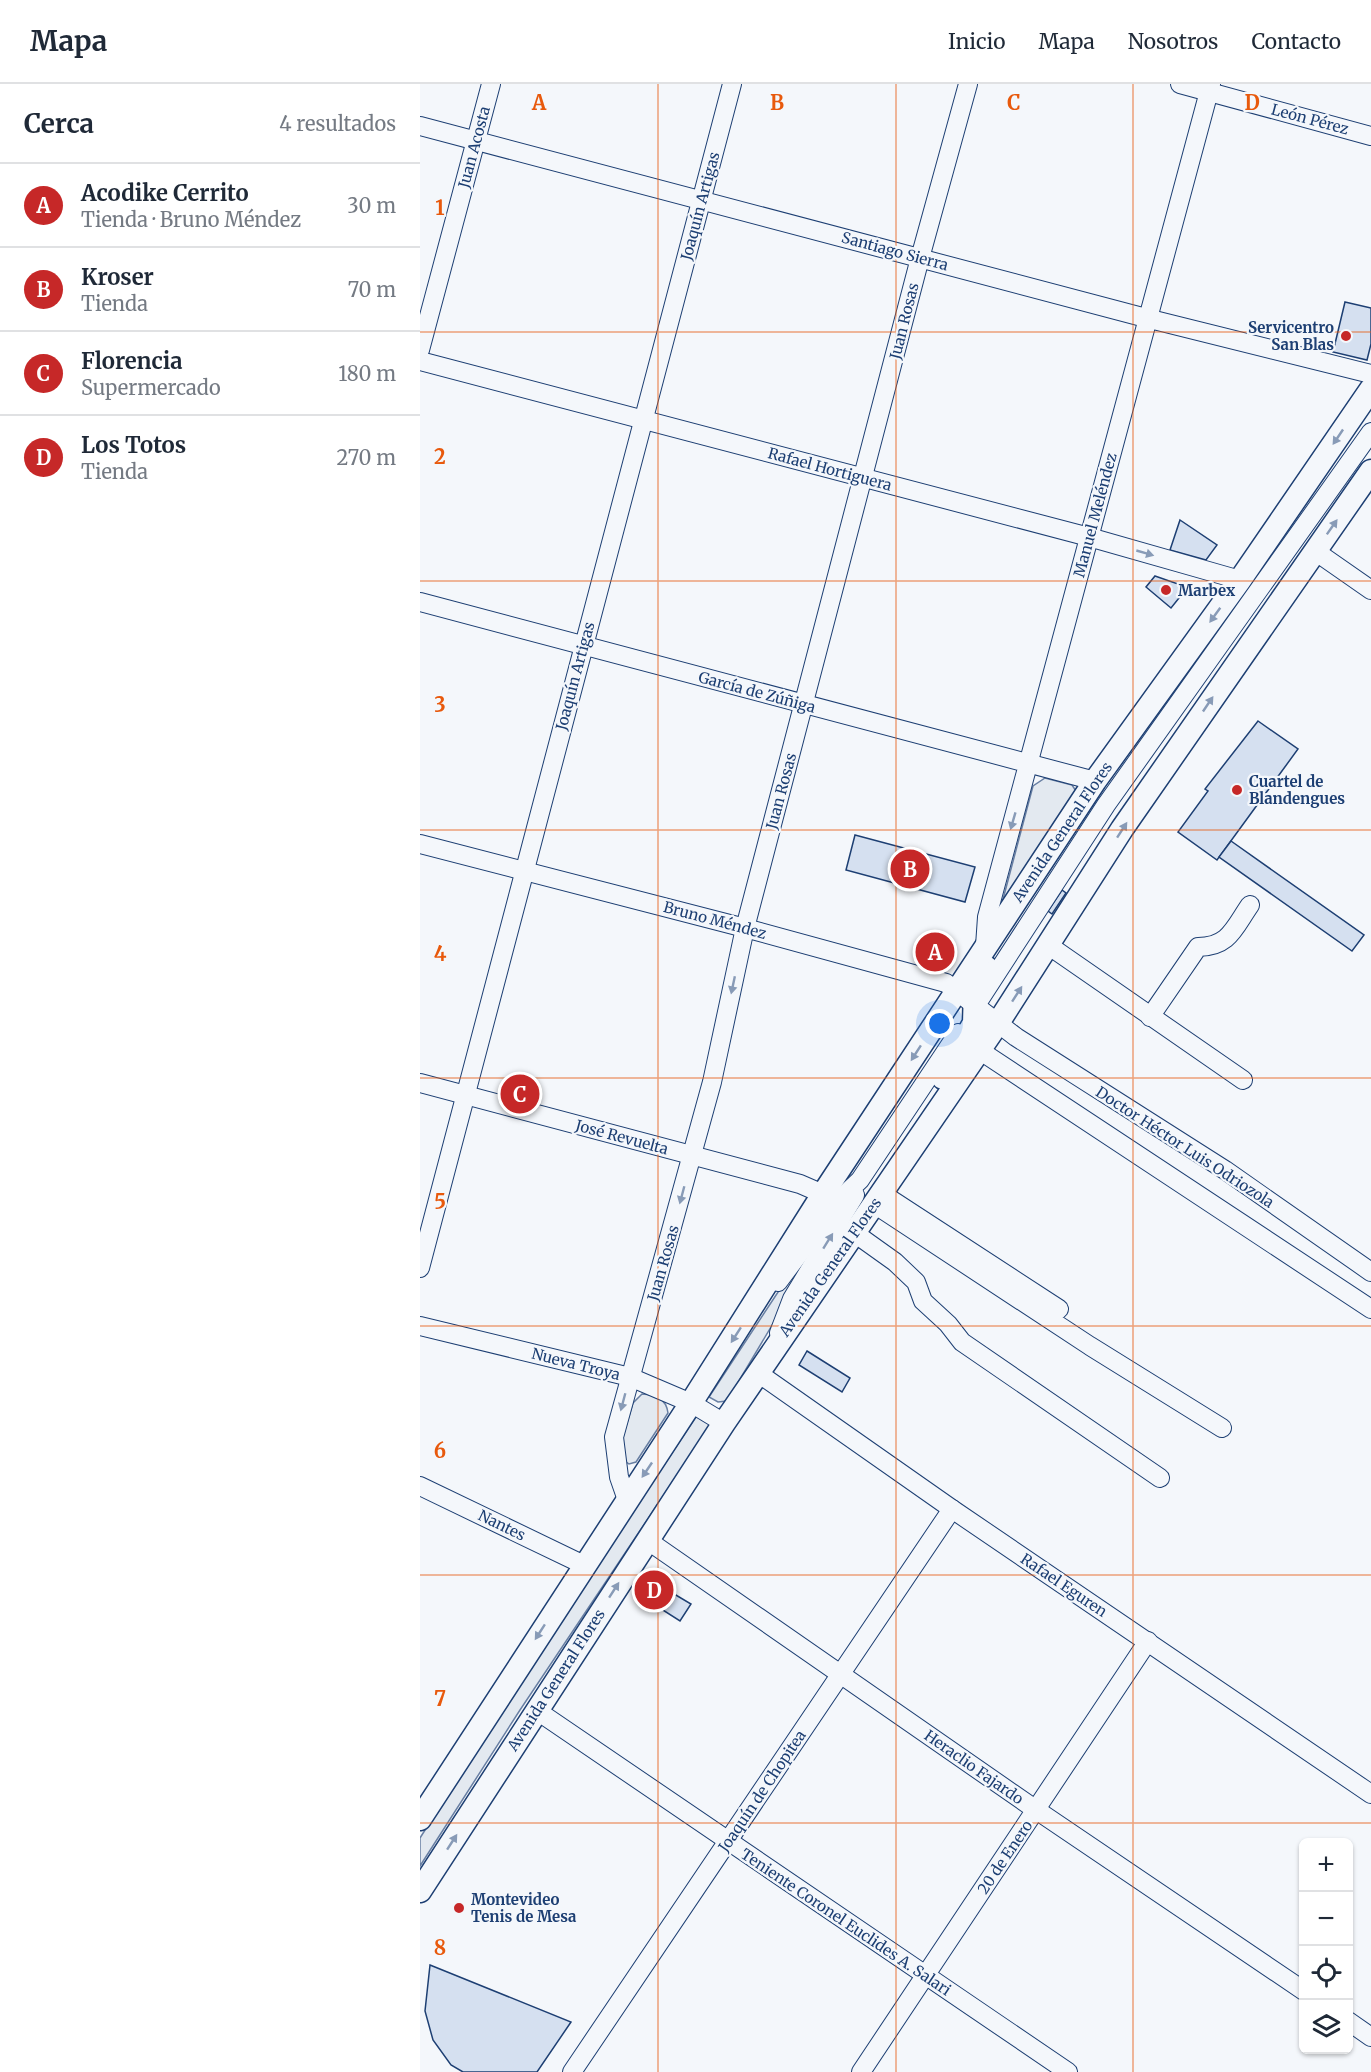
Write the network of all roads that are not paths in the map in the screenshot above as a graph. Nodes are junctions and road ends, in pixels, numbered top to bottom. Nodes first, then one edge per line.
1 (491, 84) edge
2 (732, 84) edge
3 (968, 84) edge
4 (1180, 84) edge
5 (1210, 88) edge
6 (420, 126) edge
7 (1371, 136) edge
8 (476, 141) junction
9 (701, 201) junction
10 (920, 258) junction
11 (1146, 318) junction
12 (420, 350) edge
13 (420, 361) edge
14 (1371, 374) edge
15 (1371, 389) edge
16 (644, 421) junction
17 (1371, 432) edge
18 (1371, 471) edge
19 (864, 478) junction
20 (1089, 537) junction
21 (1315, 551) junction
22 (1240, 580) junction
23 (1371, 590) edge
24 (420, 602) edge
25 (584, 645) junction
26 (804, 705) junction
27 (1029, 765) junction
28 (1095, 781) junction
29 (420, 844) edge
30 (523, 871) junction
31 (1250, 905) dead end
32 (1011, 907) junction
33 (745, 928) junction
34 (1048, 945) junction
35 (985, 946) junction
36 (957, 990) junction
37 (975, 1006) junction
38 (1150, 1017) junction
39 (998, 1023) junction
40 (979, 1050) junction
41 (1243, 1080) dead end
42 (420, 1083) edge
43 (464, 1094) junction
44 (912, 1146) junction
45 (692, 1156) junction
46 (860, 1180) junction
47 (823, 1194) junction
48 (877, 1198) junction
49 (853, 1233) junction
50 (420, 1269) edge
51 (1371, 1272) edge
52 (768, 1286) junction
53 (1059, 1309) dead end
54 (1371, 1309) edge
55 (420, 1326) edge
56 (774, 1349) junction
57 (758, 1373) junction
58 (630, 1377) junction
59 (692, 1403) junction
60 (724, 1423) junction
61 (1222, 1428) dead end
62 (1160, 1478) dead end
63 (420, 1485) edge
64 (627, 1500) junction
65 (952, 1509) junction
66 (647, 1540) junction
67 (584, 1566) junction
68 (1148, 1641) junction
69 (841, 1675) junction
70 (536, 1710) junction
71 (1371, 1794) edge
72 (1037, 1810) junction
73 (420, 1819) edge
74 (728, 1841) junction
75 (420, 1891) edge
76 (926, 1976) junction
77 (1299, 1988) edge
78 (1353, 2024) edge
79 (1371, 2037) edge
80 (572, 2072) edge
81 (861, 2072) edge
82 (1068, 2072) edge

1 - 8 street, Juan Acosta
2 - 9 street, Joaquín Artigas
3 - 10 street, Juan Rosas
4 - 5 street, León Pérez
5 - 7 street, León Pérez
5 - 11 street, Manuel Meléndez
6 - 8 street, Santiago Sierra
8 - 9 street, Santiago Sierra
8 - 12 street, Juan Acosta
9 - 10 street, Santiago Sierra
9 - 16 street, Joaquín Artigas
10 - 11 street, Santiago Sierra
10 - 19 street, Juan Rosas
11 - 14 street, Santiago Sierra
11 - 20 street, Manuel Meléndez
13 - 16 street, Rafael Hortiguera
15 -> 22 main road, Avenida General Flores
16 - 19 street, Rafael Hortiguera
16 - 25 street, Joaquín Artigas
17 - 37 street, Avenida General Flores
21 -> 18 main road, Avenida General Flores
19 - 20 street, Rafael Hortiguera
19 - 26 street, Juan Rosas
20 -> 22 street, Rafael Hortiguera
20 - 27 street, Manuel Meléndez
21 - 23 street
34 -> 21 main road, Avenida General Flores
22 -> 28 main road, Avenida General Flores
24 - 25 street, García de Zúñiga
25 - 26 street, García de Zúñiga
25 - 30 street, Joaquín Artigas
26 - 27 street, García de Zúñiga
26 - 33 street, Juan Rosas
27 - 28 street, García de Zúñiga
27 -> 35 street, Manuel Meléndez
28 - 32 main road, Avenida General Flores
29 - 30 street, Bruno Méndez
30 - 33 street, Bruno Méndez
30 - 43 street, Joaquín Artigas
31 - 38 street
32 - 35 main road, Avenida General Flores
32 - 37 main road
33 - 36 street, Bruno Méndez
33 -> 45 street, Juan Rosas
34 - 38 street
39 -> 34 main road, Avenida General Flores
35 - 36 main road, Avenida General Flores
36 - 37 street, Bruno Méndez
36 -> 47 main road, Avenida General Flores
37 - 39 street, Bruno Méndez
37 - 44 main road
37 - 46 street, Avenida General Flores
38 - 41 street
39 - 40 main road, Avenida General Flores
39 - 51 street, Doctor Héctor Luis Odriozola
40 - 44 main road, Avenida General Flores
40 - 54 street
42 - 43 street, José Revuelta
43 - 45 street, José Revuelta
43 - 50 street, Joaquín Artigas
44 - 48 main road, Avenida General Flores
45 - 47 street, José Revuelta
45 -> 58 street, Juan Rosas
46 - 52 street, Avenida General Flores
56 -> 46 street, Avenida General Flores
47 - 52 main road, Avenida General Flores
48 - 49 main road, Avenida General Flores
48 - 53 street
48 - 61 street
49 - 56 main road, Avenida General Flores
49 - 62 street
52 -> 59 main road, Avenida General Flores
55 - 58 street, Nueva Troya
56 - 57 main road, Avenida General Flores
57 - 60 main road, Avenida General Flores
57 - 65 street, Rafael Eguren
58 - 59 street, Nueva Troya
58 -> 64 street, Juan Rosas
59 - 60 street, Nueva Troya
59 -> 64 main road, Avenida General Flores
60 - 66 main road, Avenida General Flores
63 - 67 street, Nantes
64 - 67 main road, Avenida General Flores
65 - 68 street, Rafael Eguren
65 - 69 street, Joaquín de Chopitea
66 - 69 street, Heraclio Fajardo
70 -> 66 main road, Avenida General Flores
67 -> 73 main road, Avenida General Flores
68 - 71 street, Rafael Eguren
68 - 72 street, 20 de Enero
69 - 72 street, Heraclio Fajardo
69 - 74 street, Joaquín de Chopitea
70 - 74 street, Teniente Coronel Euclides A. Salari
75 -> 70 main road, Avenida General Flores
72 - 76 street, 20 de Enero
72 - 77 street, Heraclio Fajardo
74 - 76 street, Teniente Coronel Euclides A. Salari
74 - 80 street, Joaquín de Chopitea
76 - 81 street, 20 de Enero
76 - 82 street, Teniente Coronel Euclides A. Salari
78 - 79 street

